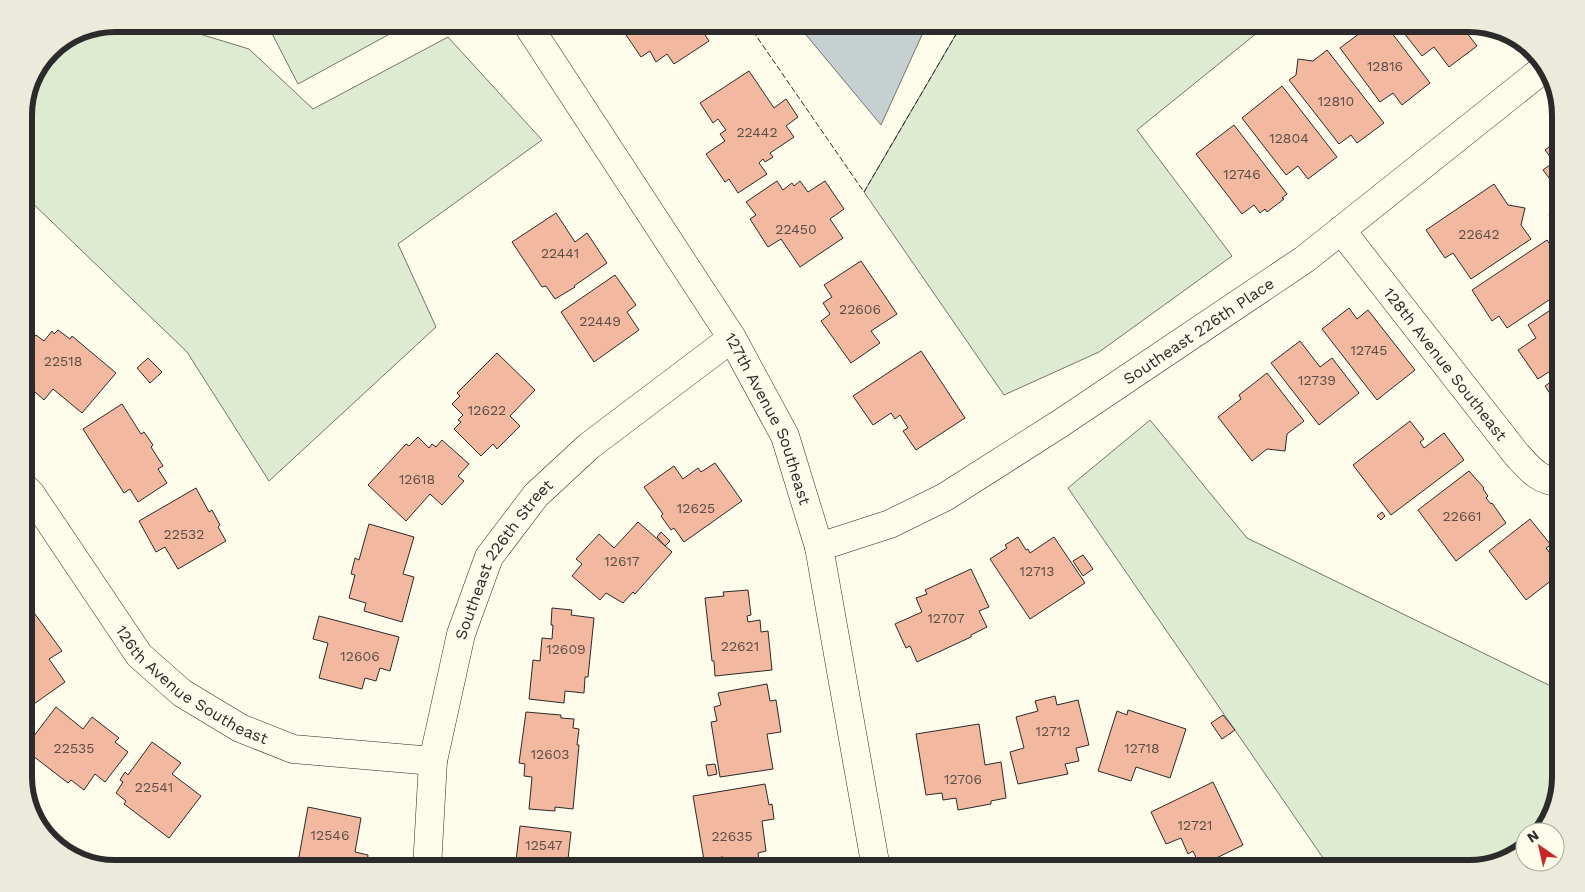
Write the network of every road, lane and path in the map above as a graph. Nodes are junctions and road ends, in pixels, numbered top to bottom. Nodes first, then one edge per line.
1 (531, 32) edge
2 (1540, 71) edge
3 (1341, 230) junction
4 (732, 338) junction
5 (1552, 483) edge
6 (33, 497) edge
7 (819, 547) junction
8 (433, 761) junction
9 (427, 860) edge
10 (875, 860) edge

1 - 4 street, 127th Avenue Southeast
2 - 3 street, Southeast 226th Place
3 - 5 street, 128th Avenue Southeast
3 - 7 street, Southeast 226th Place
4 - 7 street, 127th Avenue Southeast
4 - 8 street, Southeast 226th Street
6 - 8 street, 126th Avenue Southeast
7 - 10 street, 127th Avenue Southeast
8 - 9 street, Southeast 226th Street

